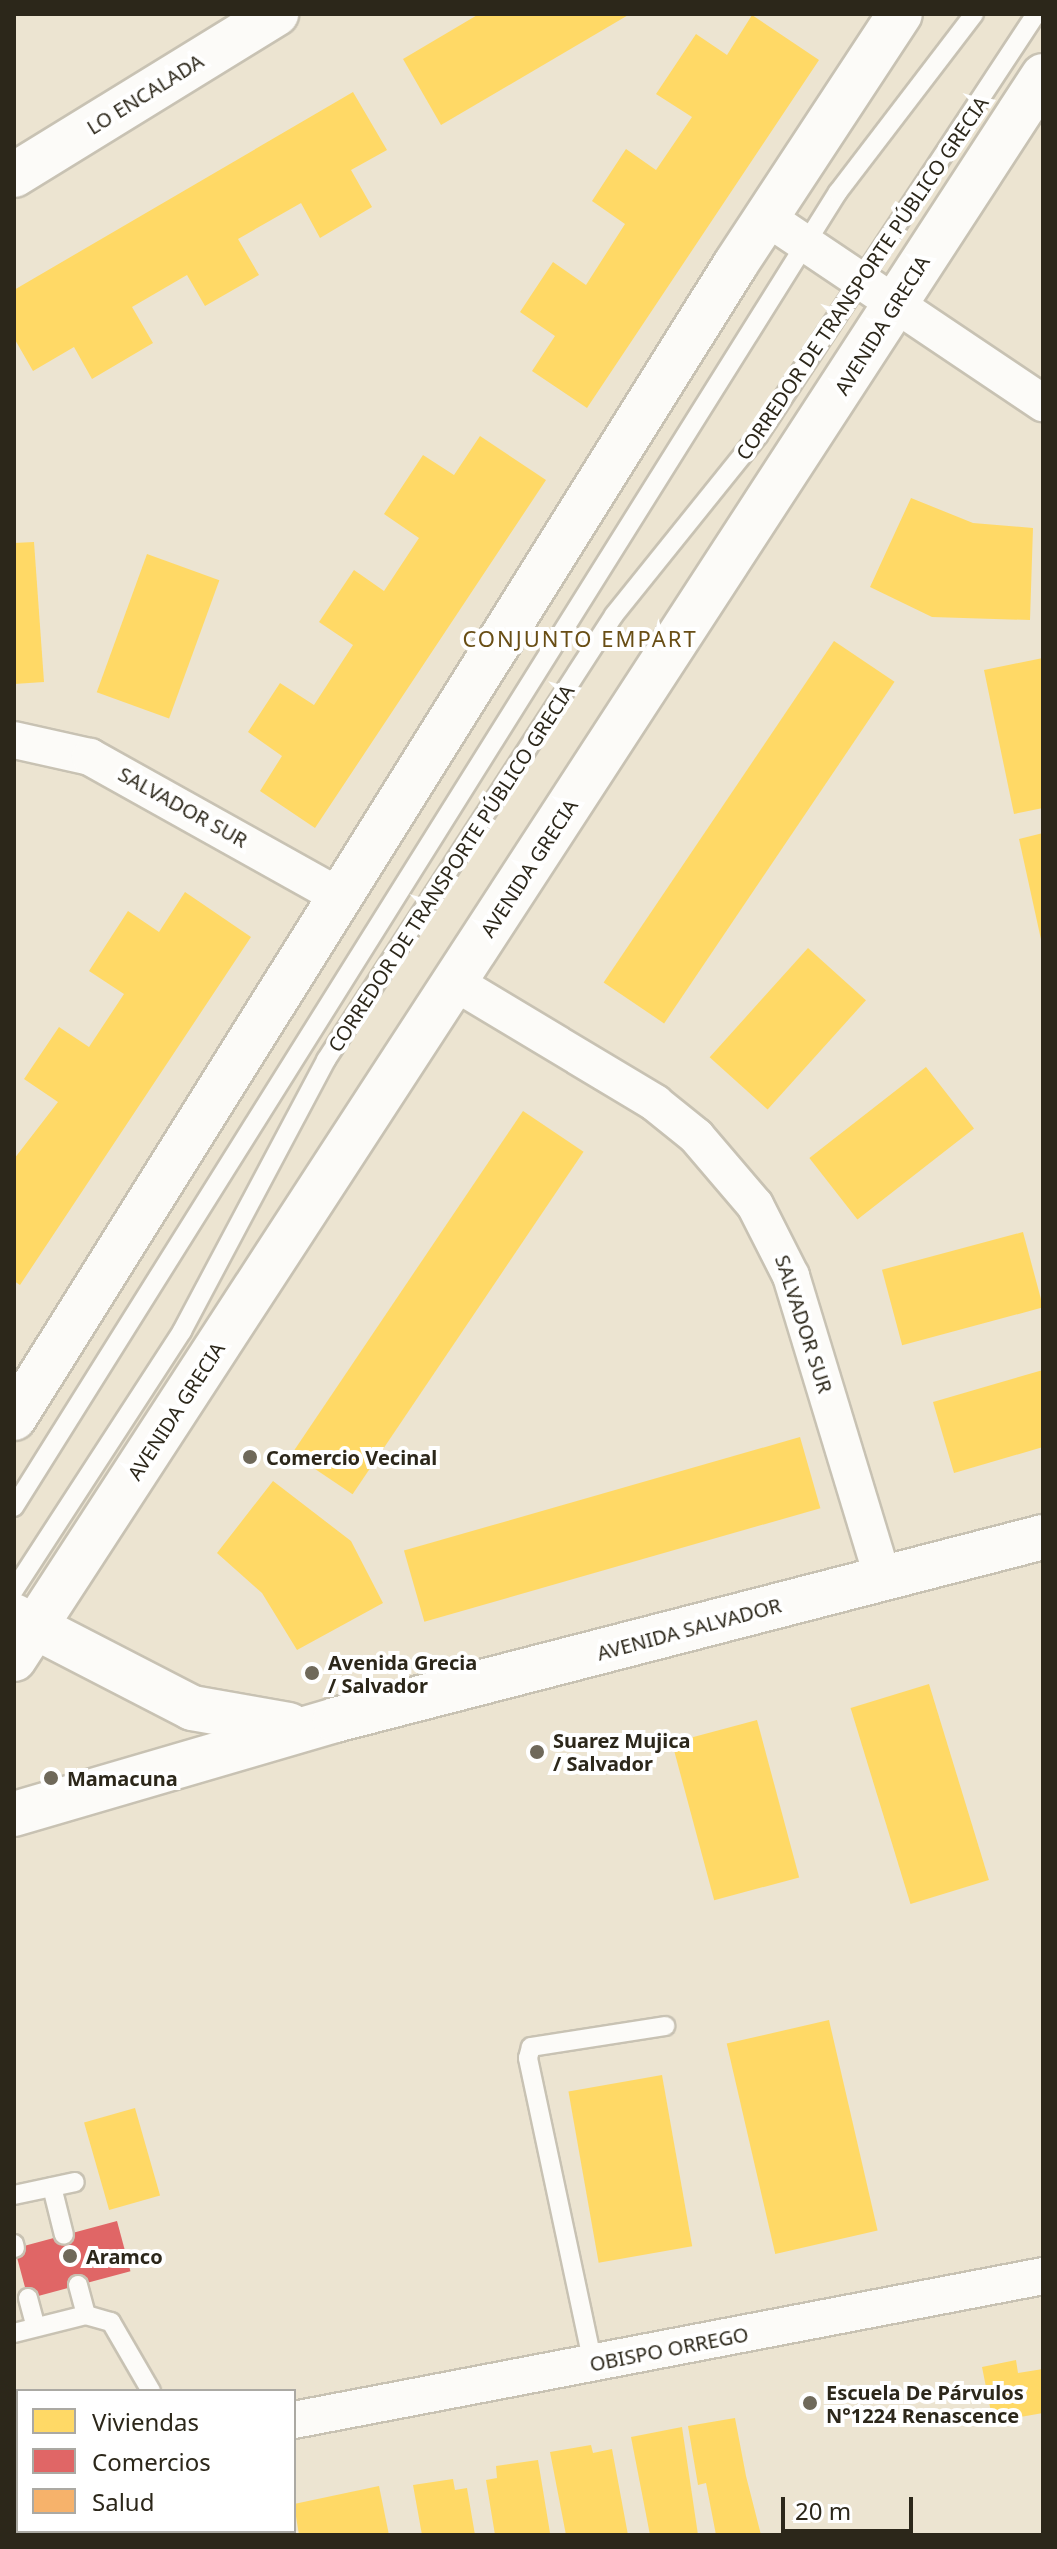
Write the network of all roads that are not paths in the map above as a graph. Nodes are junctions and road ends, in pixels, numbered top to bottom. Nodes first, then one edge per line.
1 (276, 14) edge
2 (900, 14) edge
3 (974, 14) edge
4 (1036, 14) edge
5 (1043, 76) edge
6 (14, 175) edge
7 (766, 217) junction
8 (807, 243) junction
9 (880, 291) junction
10 (1043, 403) edge
11 (14, 740) edge
12 (342, 898) junction
13 (454, 982) junction
14 (14, 1418) edge
15 (14, 1507) edge
16 (1043, 1537) edge
17 (883, 1578) junction
18 (14, 1590) edge
19 (21, 1635) edge
20 (335, 1720) junction
21 (14, 1814) edge
22 (665, 2026) dead end
23 (75, 2182) dead end
24 (52, 2187) junction
25 (14, 2195) edge
26 (64, 2235) dead end
27 (1043, 2276) edge
28 (78, 2285) dead end
29 (28, 2298) dead end
30 (86, 2315) junction
31 (36, 2327) junction
32 (14, 2333) edge
33 (593, 2364) junction
34 (150, 2389) edge
35 (296, 2420) edge

1 - 6 main road, LO ENCALADA
2 - 7 main road
3 - 8 lane, CORREDOR DE TRANSPORTE PÚBLICO GRECIA
4 - 9 lane, CORREDOR DE TRANSPORTE PÚBLICO GRECIA
5 - 9 main road, AVENIDA GRECIA
7 - 8 street
7 - 12 main road
8 - 9 street
8 - 15 lane, CORREDOR DE TRANSPORTE PÚBLICO GRECIA
9 - 10 street
9 - 13 main road, AVENIDA GRECIA
9 - 18 lane, CORREDOR DE TRANSPORTE PÚBLICO GRECIA
11 - 12 street, SALVADOR SUR
12 - 14 main road
13 - 17 street, SALVADOR SUR
13 - 19 main road, AVENIDA GRECIA
16 - 17 main road, AVENIDA SALVADOR
17 - 20 main road, AVENIDA SALVADOR
19 - 20 main road, AVENIDA SALVADOR
20 - 21 main road, AVENIDA SALVADOR
22 - 33 lane
23 - 24 lane
24 - 25 lane
24 - 26 lane
27 - 33 street, OBISPO ORREGO
28 - 30 lane
29 - 31 lane
30 - 31 lane
30 - 34 lane
31 - 32 lane
33 - 35 street, OBISPO ORREGO

